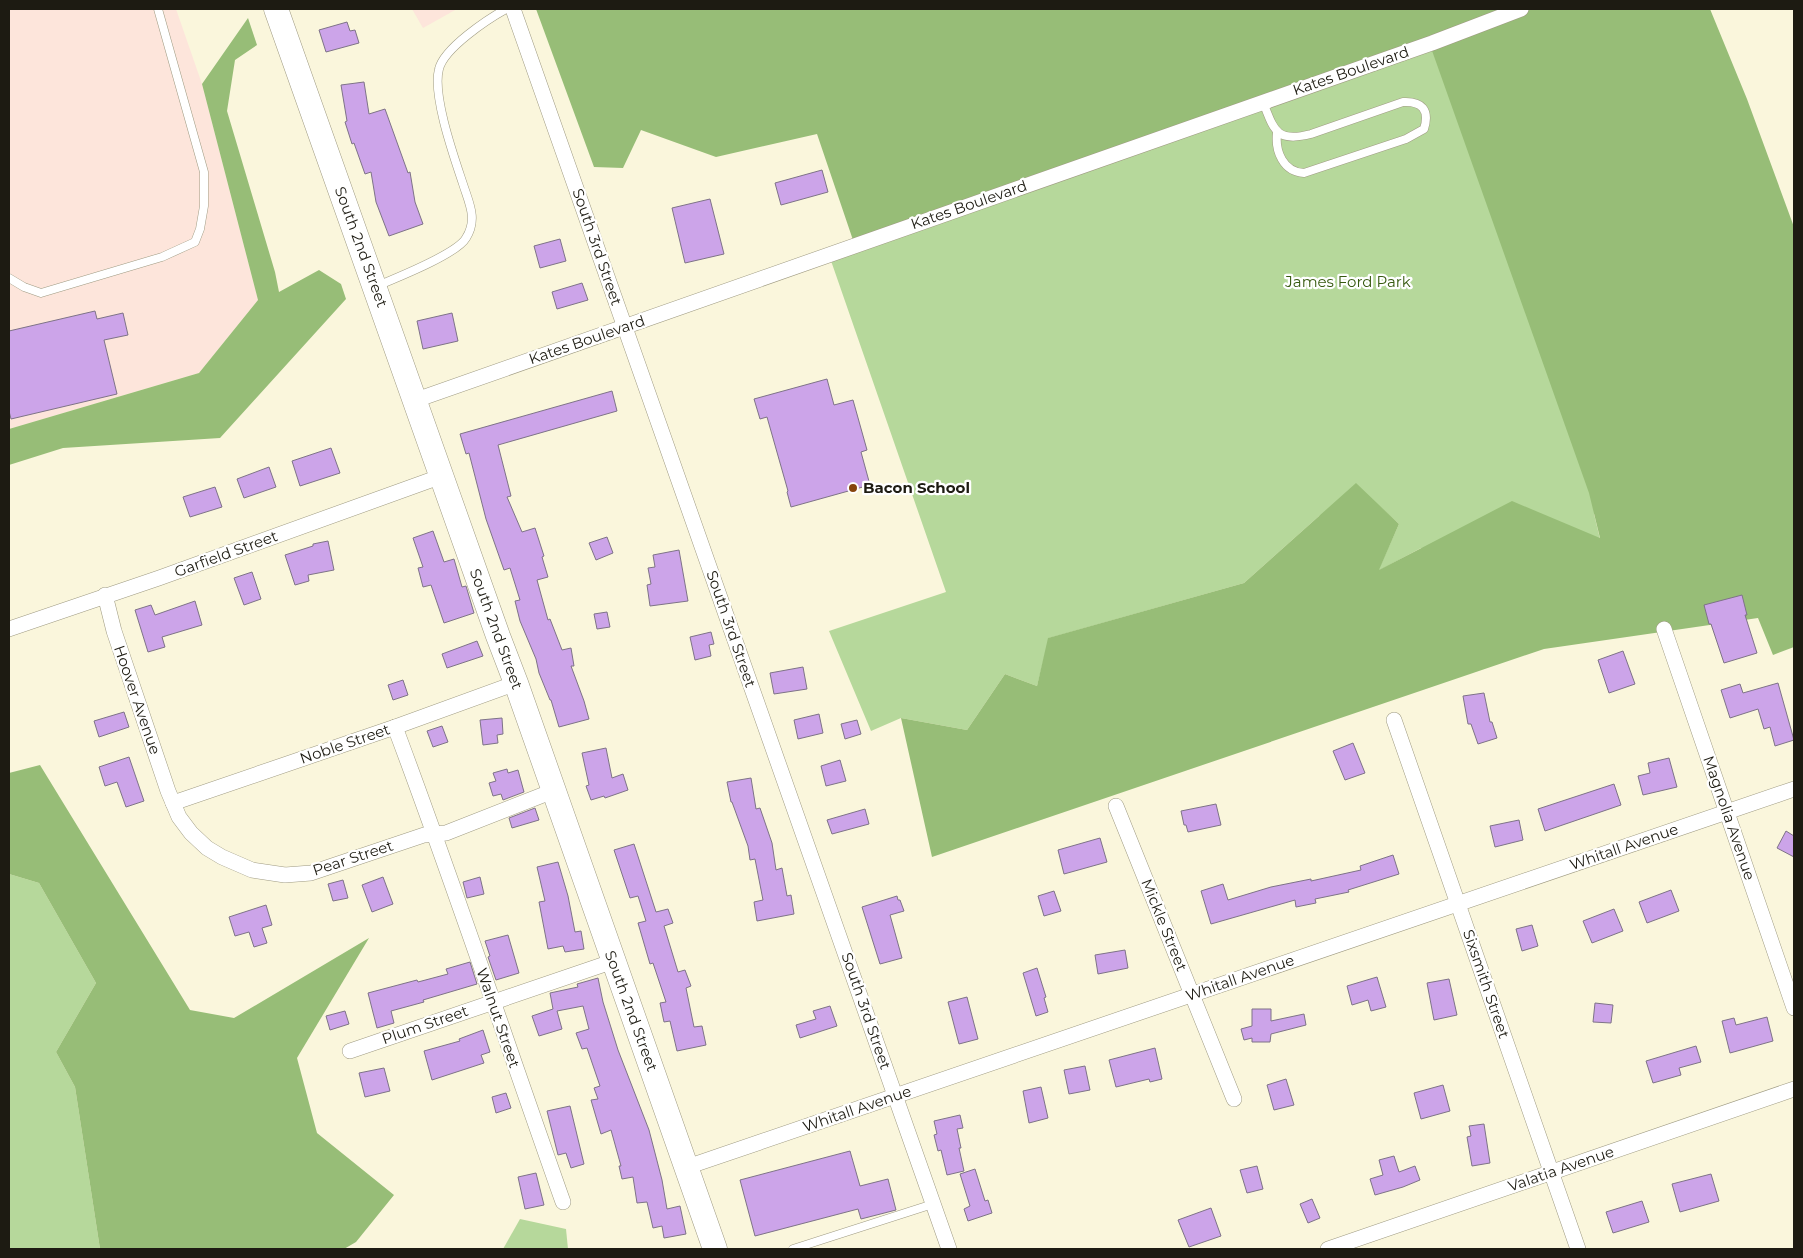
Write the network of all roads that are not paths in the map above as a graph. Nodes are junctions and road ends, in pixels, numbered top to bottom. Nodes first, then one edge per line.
1 (158, 9) edge
2 (276, 9) edge
3 (506, 9) edge
4 (513, 9) edge
5 (1522, 9) edge
6 (1263, 102) junction
7 (1277, 133) junction
8 (9, 278) edge
9 (375, 287) junction
10 (625, 326) junction
11 (416, 400) junction
12 (442, 476) junction
13 (105, 595) junction
14 (9, 629) edge
15 (1664, 629) dead end
16 (516, 683) junction
17 (1394, 720) dead end
18 (395, 727) junction
19 (1794, 789) edge
20 (553, 791) junction
21 (173, 803) junction
22 (1116, 806) dead end
23 (1727, 812) junction
24 (435, 834) junction
25 (1458, 904) junction
26 (614, 961) junction
27 (1192, 994) junction
28 (492, 1002) junction
29 (1794, 1008) edge
30 (350, 1051) dead end
31 (1794, 1089) edge
32 (896, 1096) junction
33 (1234, 1099) dead end
34 (687, 1167) junction
35 (1551, 1173) junction
36 (563, 1202) dead end
37 (933, 1204) junction
38 (715, 1249) edge
39 (793, 1249) edge
40 (949, 1249) edge
41 (1328, 1249) edge
42 (1578, 1249) edge

1 - 8 lane
2 - 9 main road, South 2nd Street
3 - 9 lane
4 - 10 street, South 3rd Street
5 - 6 street, Kates Boulevard
6 - 7 lane
6 - 10 street, Kates Boulevard
7 - 7 lane
9 - 11 main road, South 2nd Street
10 - 11 street, Kates Boulevard
10 - 32 street, South 3rd Street
11 - 12 main road, South 2nd Street
12 - 13 street, Garfield Street
12 - 16 main road, South 2nd Street
13 - 14 street, Garfield Street
13 - 21 street, Hoover Avenue
15 - 23 street, Magnolia Avenue
16 - 18 street, Noble Street
16 - 20 main road, South 2nd Street
17 - 25 street, Sixsmith Street
18 - 21 street, Noble Street
18 - 24 street, Walnut Street
19 - 23 street, Whitall Avenue
20 - 24 street, Pear Street
20 - 26 main road, South 2nd Street
21 - 24 street, Pear Street
22 - 27 street, Mickle Street
23 - 25 street, Whitall Avenue
23 - 29 street, Magnolia Avenue
24 - 28 street, Walnut Street
25 - 27 street, Whitall Avenue
25 - 35 street, Sixsmith Street
26 - 28 street, Plum Street
26 - 34 main road, South 2nd Street
27 - 32 street, Whitall Avenue
27 - 33 street, Mickle Street
28 - 30 street, Plum Street
28 - 36 street, Walnut Street
31 - 35 street, Valatia Avenue
32 - 34 street, Whitall Avenue
32 - 37 street, South 3rd Street
34 - 38 main road, South 2nd Street
35 - 41 street, Valatia Avenue
35 - 42 street, Sixsmith Street
37 - 39 lane
37 - 40 street, South 3rd Street

